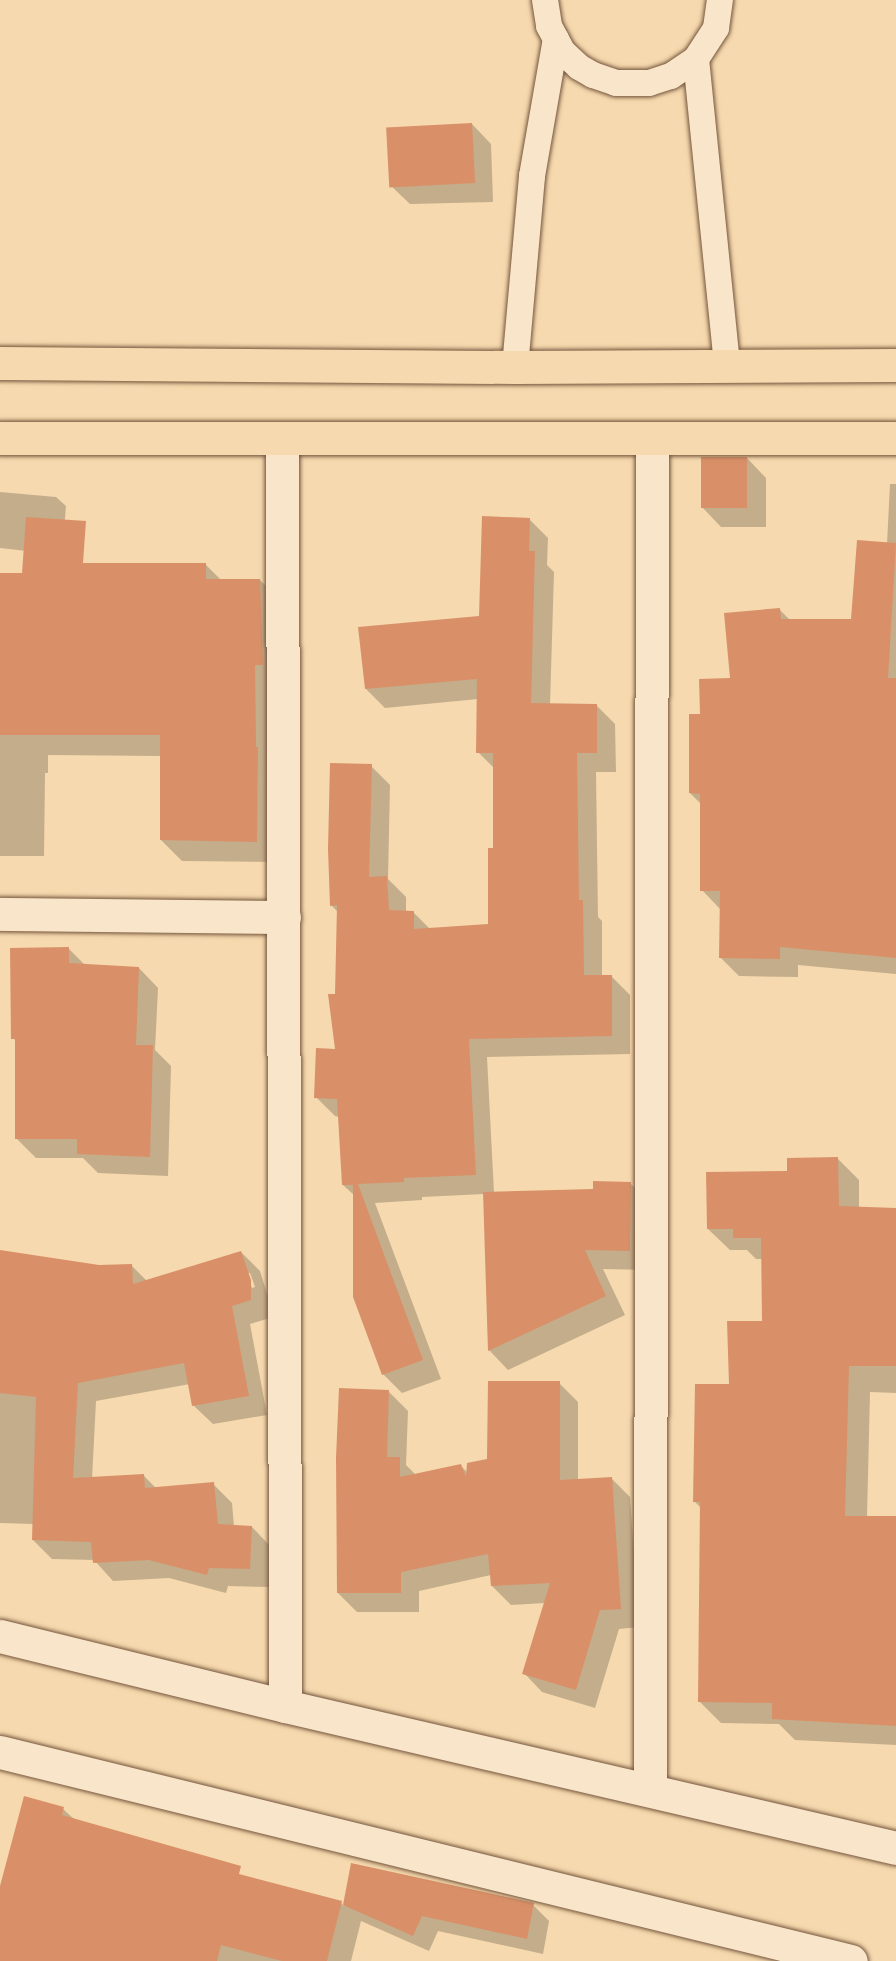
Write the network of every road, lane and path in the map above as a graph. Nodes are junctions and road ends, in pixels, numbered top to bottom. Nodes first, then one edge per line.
1 (545, 0) edge
2 (720, 0) edge
3 (556, 39) junction
4 (696, 59) junction
5 (0, 363) edge
6 (896, 364) edge
7 (727, 365) junction
8 (515, 367) junction
9 (0, 438) edge
10 (652, 438) junction
11 (896, 438) edge
12 (282, 439) junction
13 (0, 914) edge
14 (284, 916) junction
15 (0, 1635) edge
16 (285, 1706) junction
17 (0, 1752) edge
18 (650, 1788) junction
19 (896, 1848) edge
20 (851, 1961) edge

1 - 3 lane
2 - 4 lane
3 - 4 lane
3 - 8 lane
4 - 7 lane
5 - 8 main road
6 - 7 main road
7 - 8 main road
9 - 12 main road
10 - 11 main road
10 - 12 main road
10 - 18 street
12 - 14 street
13 - 14 street
14 - 16 street
15 - 16 street
16 - 18 street
17 - 20 street
18 - 19 street

